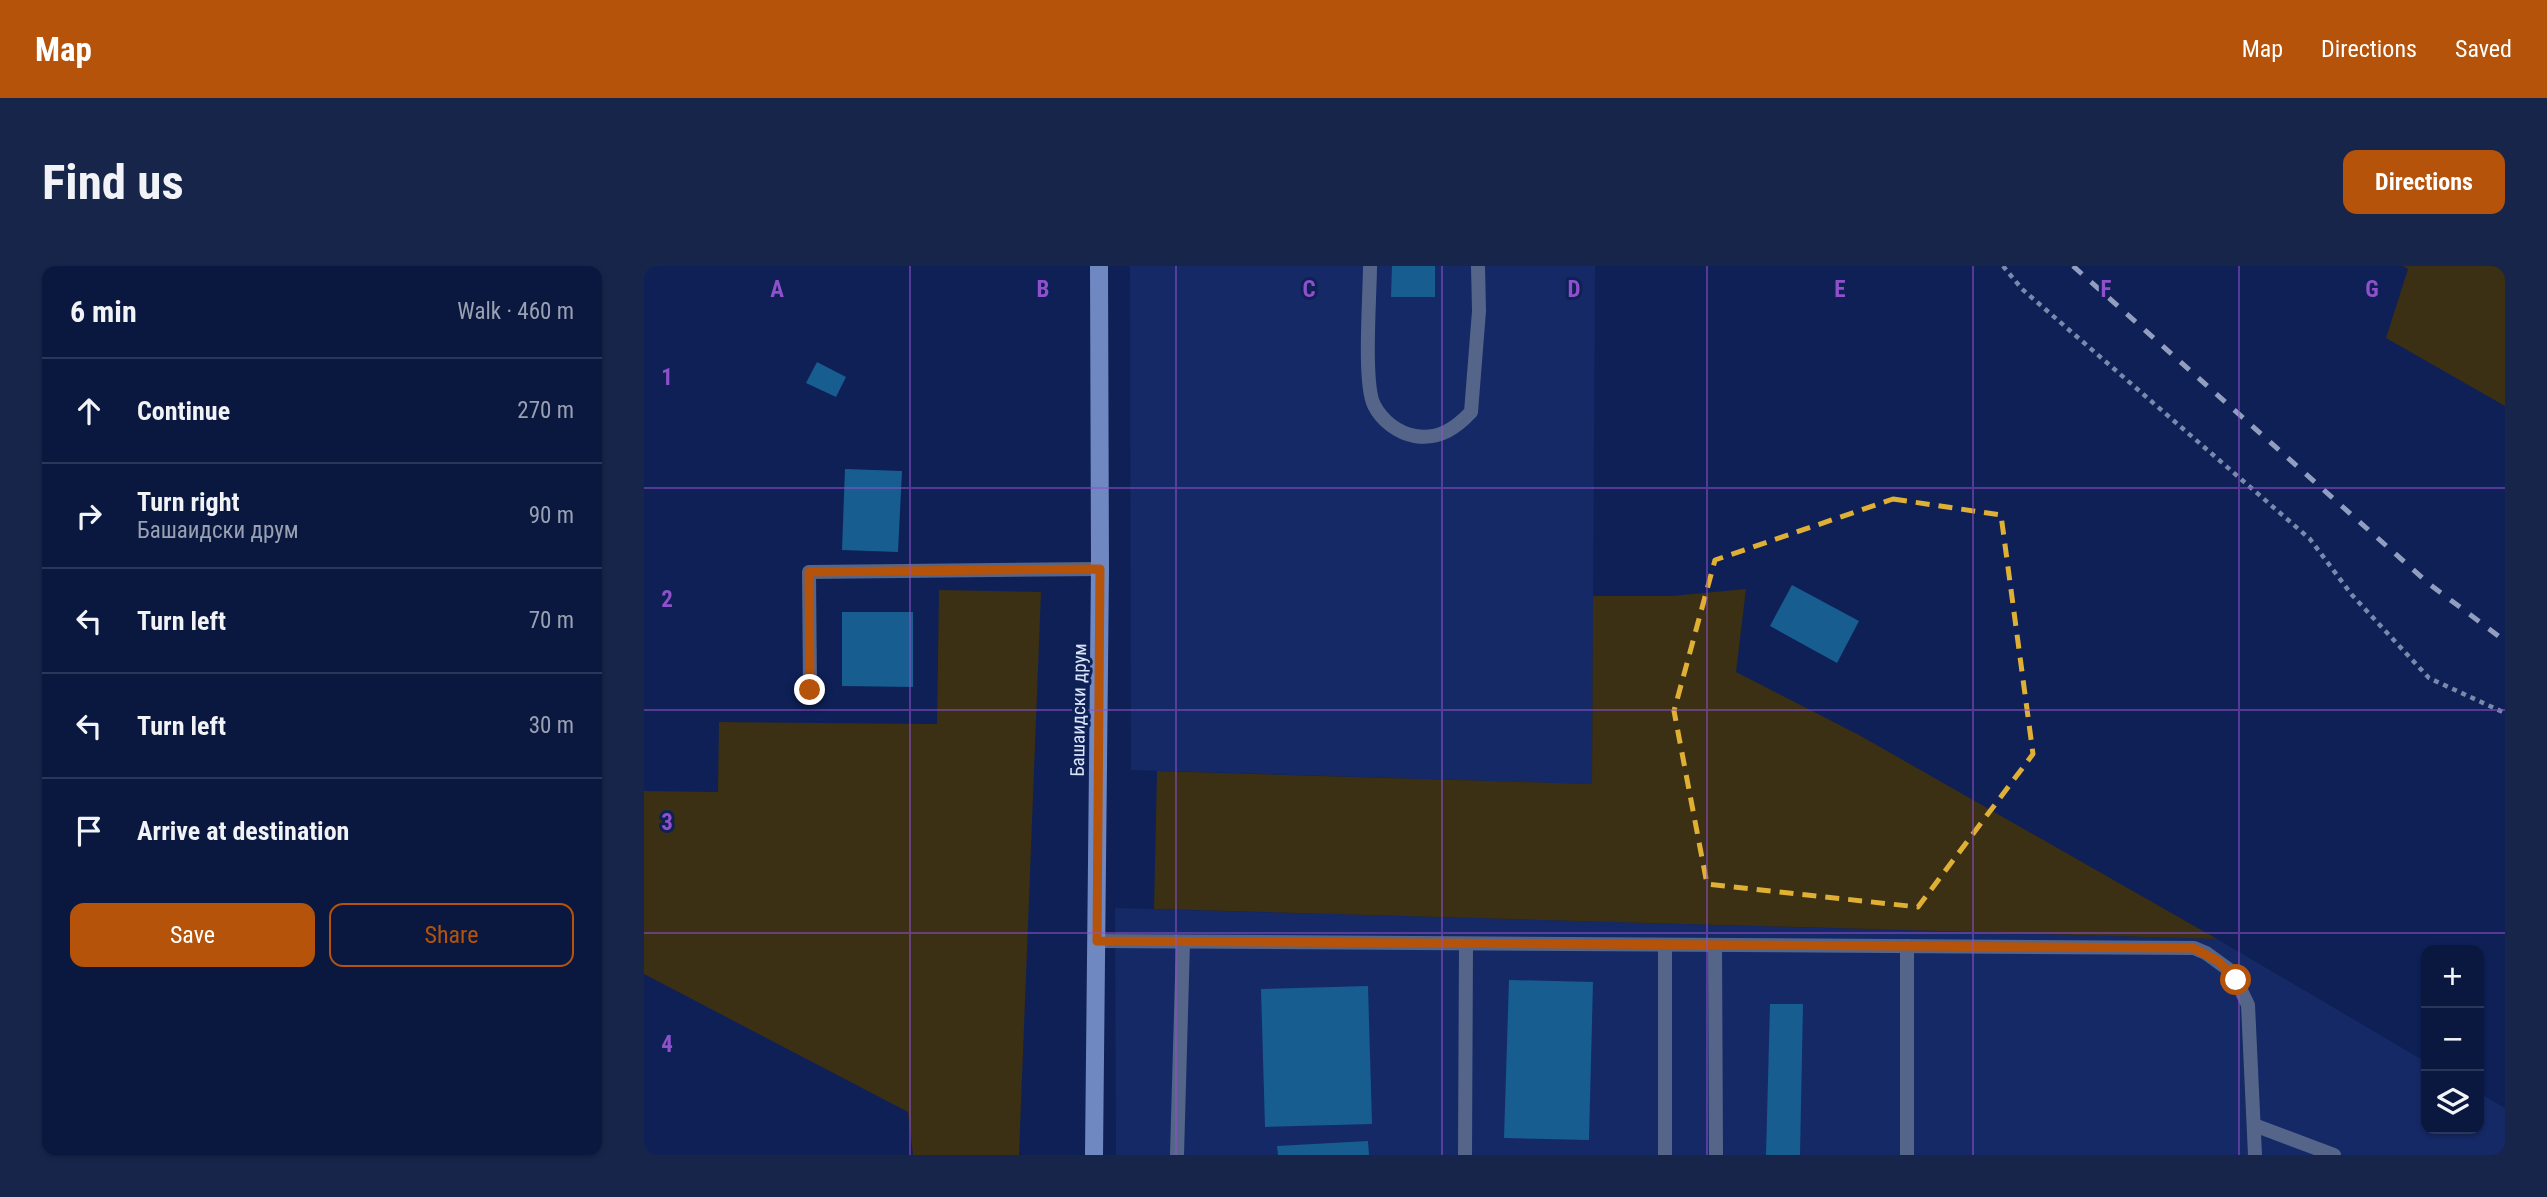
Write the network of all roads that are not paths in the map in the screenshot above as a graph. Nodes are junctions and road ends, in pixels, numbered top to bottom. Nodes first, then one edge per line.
1 (1099, 266) edge
2 (1370, 266) edge
3 (1478, 266) edge
4 (1100, 569) junction
5 (810, 690) dead end
6 (1097, 941) junction
7 (1183, 942) junction
8 (1466, 944) junction
9 (1665, 945) junction
10 (1715, 945) junction
11 (1907, 946) junction
12 (2254, 1125) junction
13 (1094, 1155) edge
14 (1177, 1155) edge
15 (1465, 1155) edge
16 (1665, 1155) edge
17 (1716, 1155) edge
18 (1907, 1155) edge
19 (2255, 1155) edge
20 (2334, 1155) edge

1 - 4 street, Башаидски друм
2 - 3 lane
4 - 5 lane
4 - 6 street, Башаидски друм
6 - 7 lane
6 - 13 street, Башаидски друм
7 - 8 lane
7 - 14 lane
8 - 9 lane
8 - 15 lane
9 - 10 lane
9 - 16 lane
10 - 11 lane
10 - 17 lane
11 - 12 lane
11 - 18 lane
12 - 19 lane
12 - 20 lane

